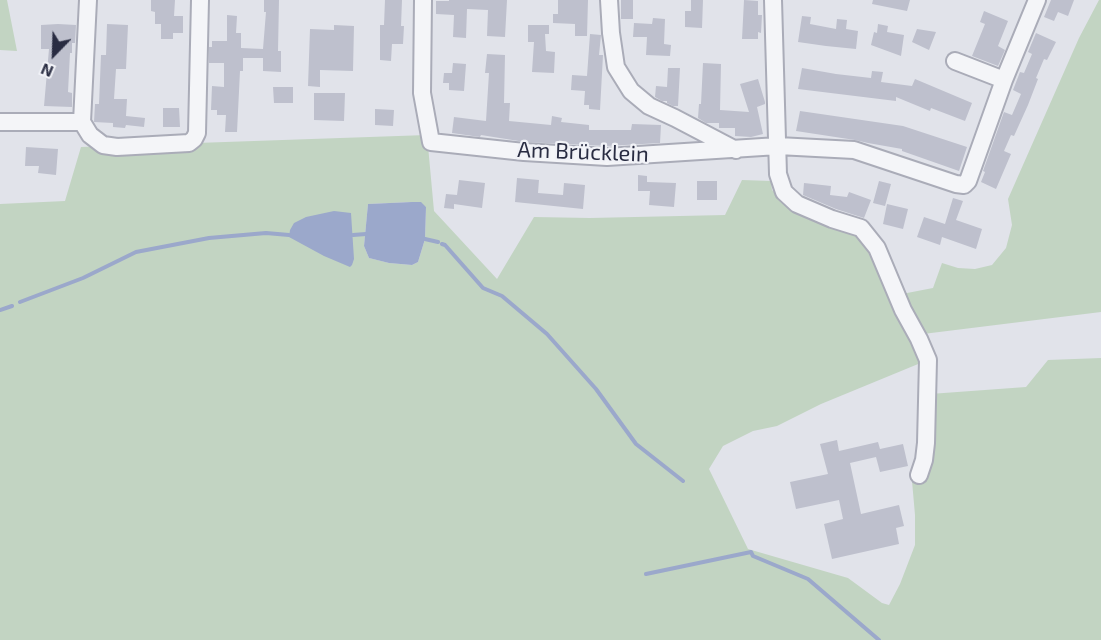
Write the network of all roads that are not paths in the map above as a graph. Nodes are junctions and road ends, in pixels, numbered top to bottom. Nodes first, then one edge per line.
1 (88, 0) edge
2 (200, 0) edge
3 (423, 0) edge
4 (609, 0) edge
5 (773, 0) edge
6 (1037, 0) edge
7 (955, 61) dead end
8 (1004, 80) junction
9 (0, 122) edge
10 (82, 122) junction
11 (778, 146) junction
12 (736, 150) junction
13 (919, 475) dead end

1 - 10 street
2 - 10 street
3 - 12 street, Am Brücklein
4 - 12 street
5 - 11 street
6 - 8 street
7 - 8 street
8 - 11 street, Am Brücklein
9 - 10 street
11 - 12 street, Am Brücklein
11 - 13 street

